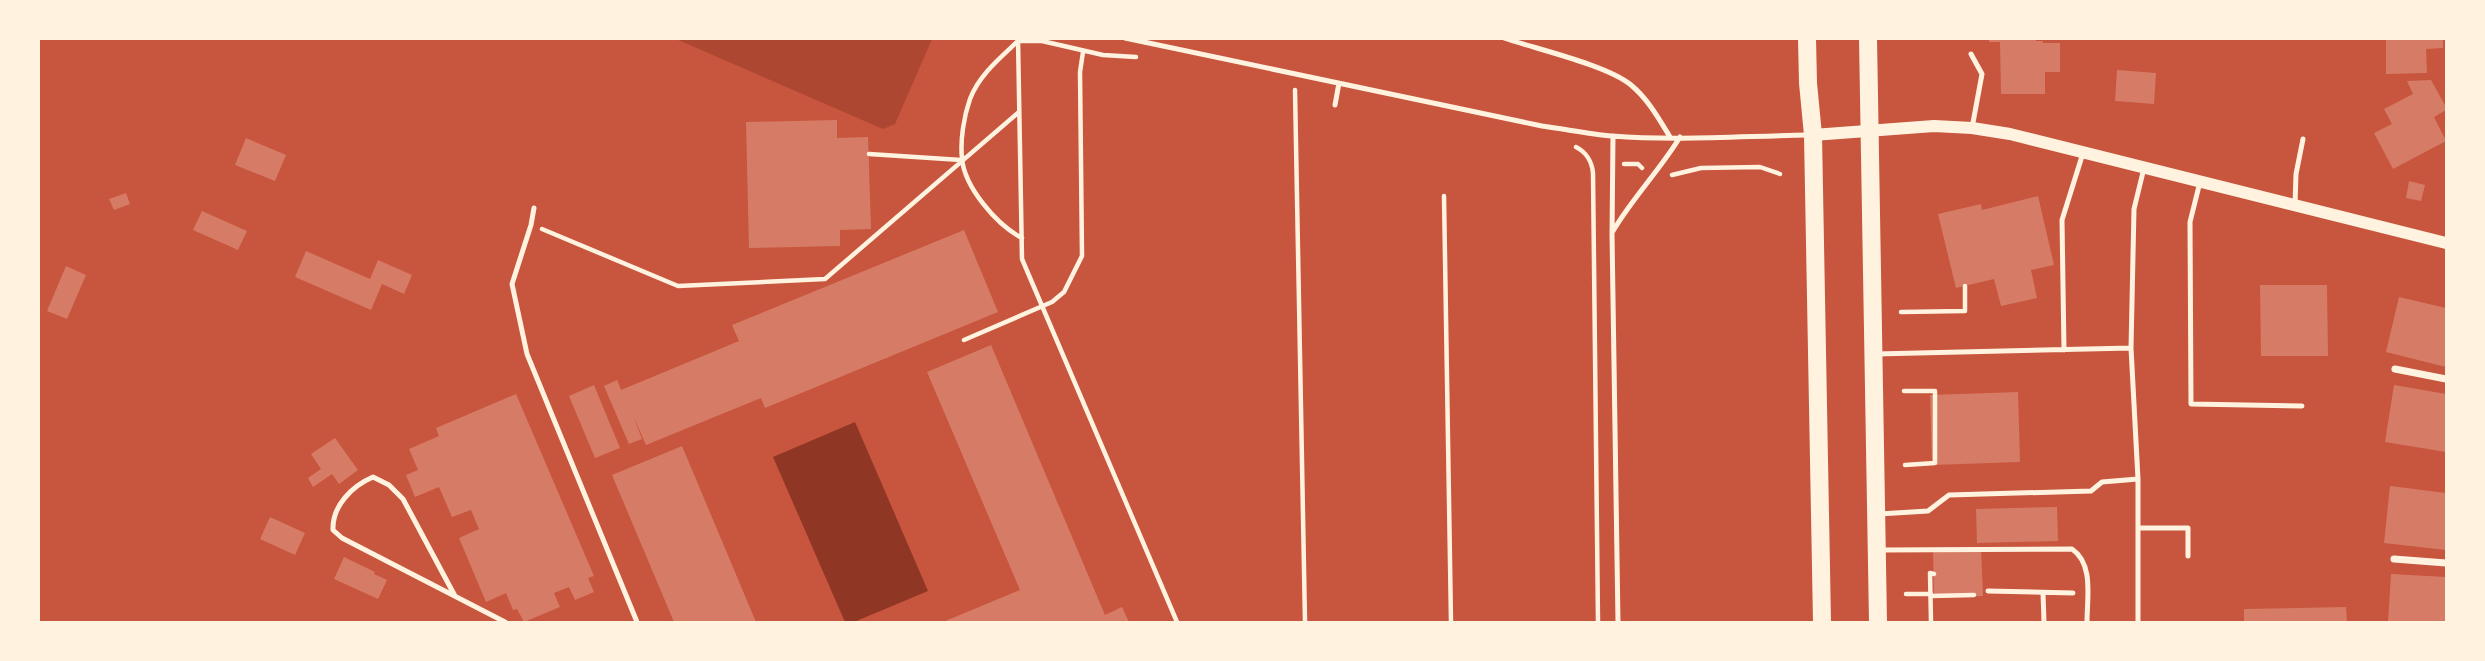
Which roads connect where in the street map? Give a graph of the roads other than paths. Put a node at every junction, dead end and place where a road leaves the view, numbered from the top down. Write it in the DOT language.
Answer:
graph roads {
  1 [pos="1125,38"];
  2 [pos="1504,38"];
  3 [pos="1807,38"];
  4 [pos="1868,38"];
  5 [pos="1971,54"];
  6 [pos="1339,83"];
  7 [pos="1336,102"];
  8 [pos="1972,128"];
  9 [pos="1870,130"];
  10 [pos="1813,135"];
  11 [pos="1613,136"];
  12 [pos="1670,137"];
  13 [pos="1680,137"];
  14 [pos="2303,139"];
  15 [pos="2082,153"];
  16 [pos="2144,168"];
  17 [pos="2200,182"];
  18 [pos="2295,204"];
  19 [pos="534,208"];
  20 [pos="1612,234"];
  21 [pos="2446,243"];
  22 [pos="2131,348"];
  23 [pos="2064,350"];
  24 [pos="1873,354"];
  25 [pos="2395,369"];
  26 [pos="2446,379"];
  27 [pos="2302,407"];
  28 [pos="2138,480"];
  29 [pos="1876,514"];
  30 [pos="2139,528"];
  31 [pos="1876,550"];
  32 [pos="2188,556"];
  33 [pos="2394,559"];
  34 [pos="2446,563"];
  35 [pos="1988,591"];
  36 [pos="2043,593"];
  37 [pos="2073,593"];
  38 [pos="455,596"];
  39 [pos="505,622"];
  40 [pos="638,622"];
  41 [pos="1618,622"];
  42 [pos="1822,622"];
  43 [pos="1878,622"];
  44 [pos="2044,622"];
  45 [pos="2087,622"];
  46 [pos="2138,622"];
  1 -- 6 [label="lane"];
  2 -- 12 [label="lane"];
  3 -- 10 [label="main road"];
  4 -- 9 [label="main road"];
  5 -- 8 [label="lane"];
  6 -- 7 [label="lane"];
  6 -- 11 [label="lane"];
  8 -- 9 [label="street"];
  8 -- 15 [label="street"];
  9 -- 10 [label="street"];
  9 -- 24 [label="main road"];
  10 -- 13 [label="lane"];
  10 -- 42 [label="main road"];
  11 -- 12 [label="lane"];
  11 -- 20 [label="lane"];
  12 -- 13 [label="lane"];
  13 -- 20 [label="lane"];
  14 -- 18 [label="lane"];
  15 -- 16 [label="street"];
  15 -- 23 [label="lane"];
  16 -- 17 [label="street"];
  16 -- 22 [label="lane"];
  17 -- 18 [label="street"];
  17 -- 27 [label="lane"];
  18 -- 21 [label="street"];
  19 -- 40 [label="lane"];
  20 -- 41 [label="lane"];
  22 -- 23 [label="lane"];
  22 -- 28 [label="lane"];
  23 -- 24 [label="lane"];
  24 -- 29 [label="main road"];
  25 -- 26 [label="street"];
  28 -- 29 [label="lane"];
  28 -- 30 [label="lane"];
  29 -- 31 [label="main road"];
  30 -- 32 [label="lane"];
  30 -- 46 [label="lane"];
  31 -- 43 [label="main road"];
  31 -- 45 [label="lane"];
  33 -- 34 [label="street"];
  35 -- 36 [label="lane"];
  36 -- 37 [label="lane"];
  36 -- 44 [label="lane"];
  38 -- 38 [label="lane"];
  38 -- 39 [label="lane"];
}
